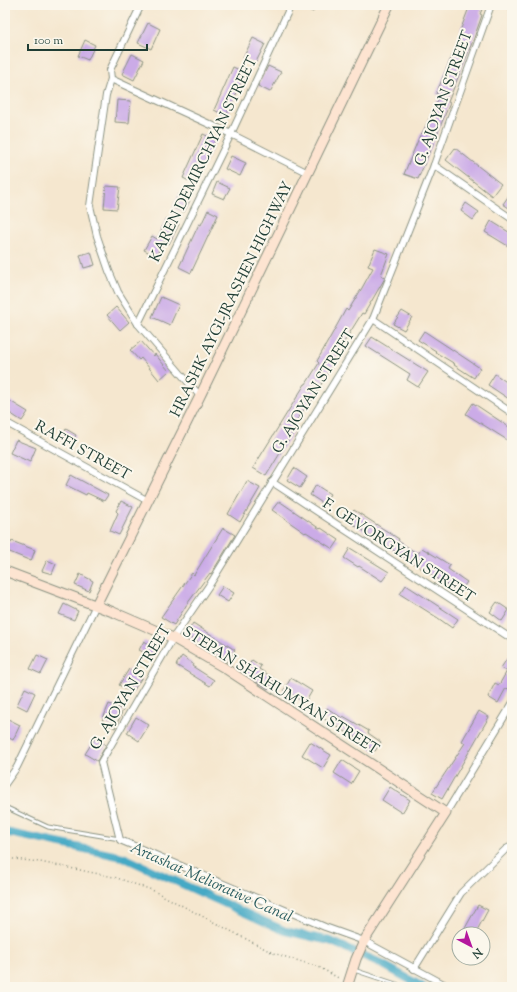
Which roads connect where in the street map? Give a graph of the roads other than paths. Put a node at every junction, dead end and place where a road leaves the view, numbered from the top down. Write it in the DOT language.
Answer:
graph roads {
  1 [pos="141,5"];
  2 [pos="290,5"];
  3 [pos="389,5"];
  4 [pos="491,5"];
  5 [pos="509,5"];
  6 [pos="512,7"];
  7 [pos="110,79"];
  8 [pos="231,134"];
  9 [pos="434,165"];
  10 [pos="308,173"];
  11 [pos="512,219"];
  12 [pos="373,319"];
  13 [pos="138,324"];
  14 [pos="200,396"];
  15 [pos="512,413"];
  16 [pos="5,422"];
  17 [pos="272,482"];
  18 [pos="148,501"];
  19 [pos="5,571"];
  20 [pos="96,605"];
  21 [pos="174,638"];
  22 [pos="512,639"];
  23 [pos="512,704"];
  24 [pos="5,784"];
  25 [pos="5,807"];
  26 [pos="446,813"];
  27 [pos="120,840"];
  28 [pos="512,846"];
  29 [pos="363,943"];
  30 [pos="414,969"];
  31 [pos="352,970"];
  32 [pos="347,985"];
  33 [pos="402,987"];
  34 [pos="449,987"];
  1 -- 7 [label="street"];
  2 -- 8 [label="street, KAREN DEMIRCHYAN STREET"];
  3 -- 10 [label="main road, HRASHK AYGI-JRASHEN HIGHWAY"];
  4 -- 9 [label="street, G. AJOYAN STREET"];
  5 -- 6 [label="street"];
  7 -- 8 [label="street"];
  7 -- 13 [label="street"];
  8 -- 10 [label="street"];
  8 -- 13 [label="street, KAREN DEMIRCHYAN STREET"];
  9 -- 11 [label="street"];
  9 -- 12 [label="street, G. AJOYAN STREET"];
  10 -- 14 [label="main road, HRASHK AYGI-JRASHEN HIGHWAY"];
  12 -- 15 [label="street"];
  12 -- 17 [label="street, G. AJOYAN STREET"];
  13 -- 14 [label="street"];
  14 -- 18 [label="main road, HRASHK AYGI-JRASHEN HIGHWAY"];
  16 -- 18 [label="street, RAFFI STREET"];
  17 -- 21 [label="street, G. AJOYAN STREET"];
  17 -- 22 [label="street, F. GEVORGYAN STREET"];
  18 -- 20 [label="main road, HRASHK AYGI-JRASHEN HIGHWAY"];
  19 -- 20 [label="main road, STEPAN SHAHUMYAN STREET"];
  20 -- 21 [label="main road, STEPAN SHAHUMYAN STREET"];
  20 -- 24 [label="street"];
  21 -- 26 [label="main road, STEPAN SHAHUMYAN STREET"];
  21 -- 27 [label="street, G. AJOYAN STREET"];
  23 -- 26 [label="street"];
  25 -- 27 [label="lane"];
  26 -- 29 [label="main road"];
  27 -- 29 [label="street"];
  28 -- 30 [label="street"];
  29 -- 30 [label="street"];
  29 -- 31 [label="main road"];
  30 -- 34 [label="street"];
  31 -- 32 [label="main road"];
  31 -- 33 [label="lane"];
}
